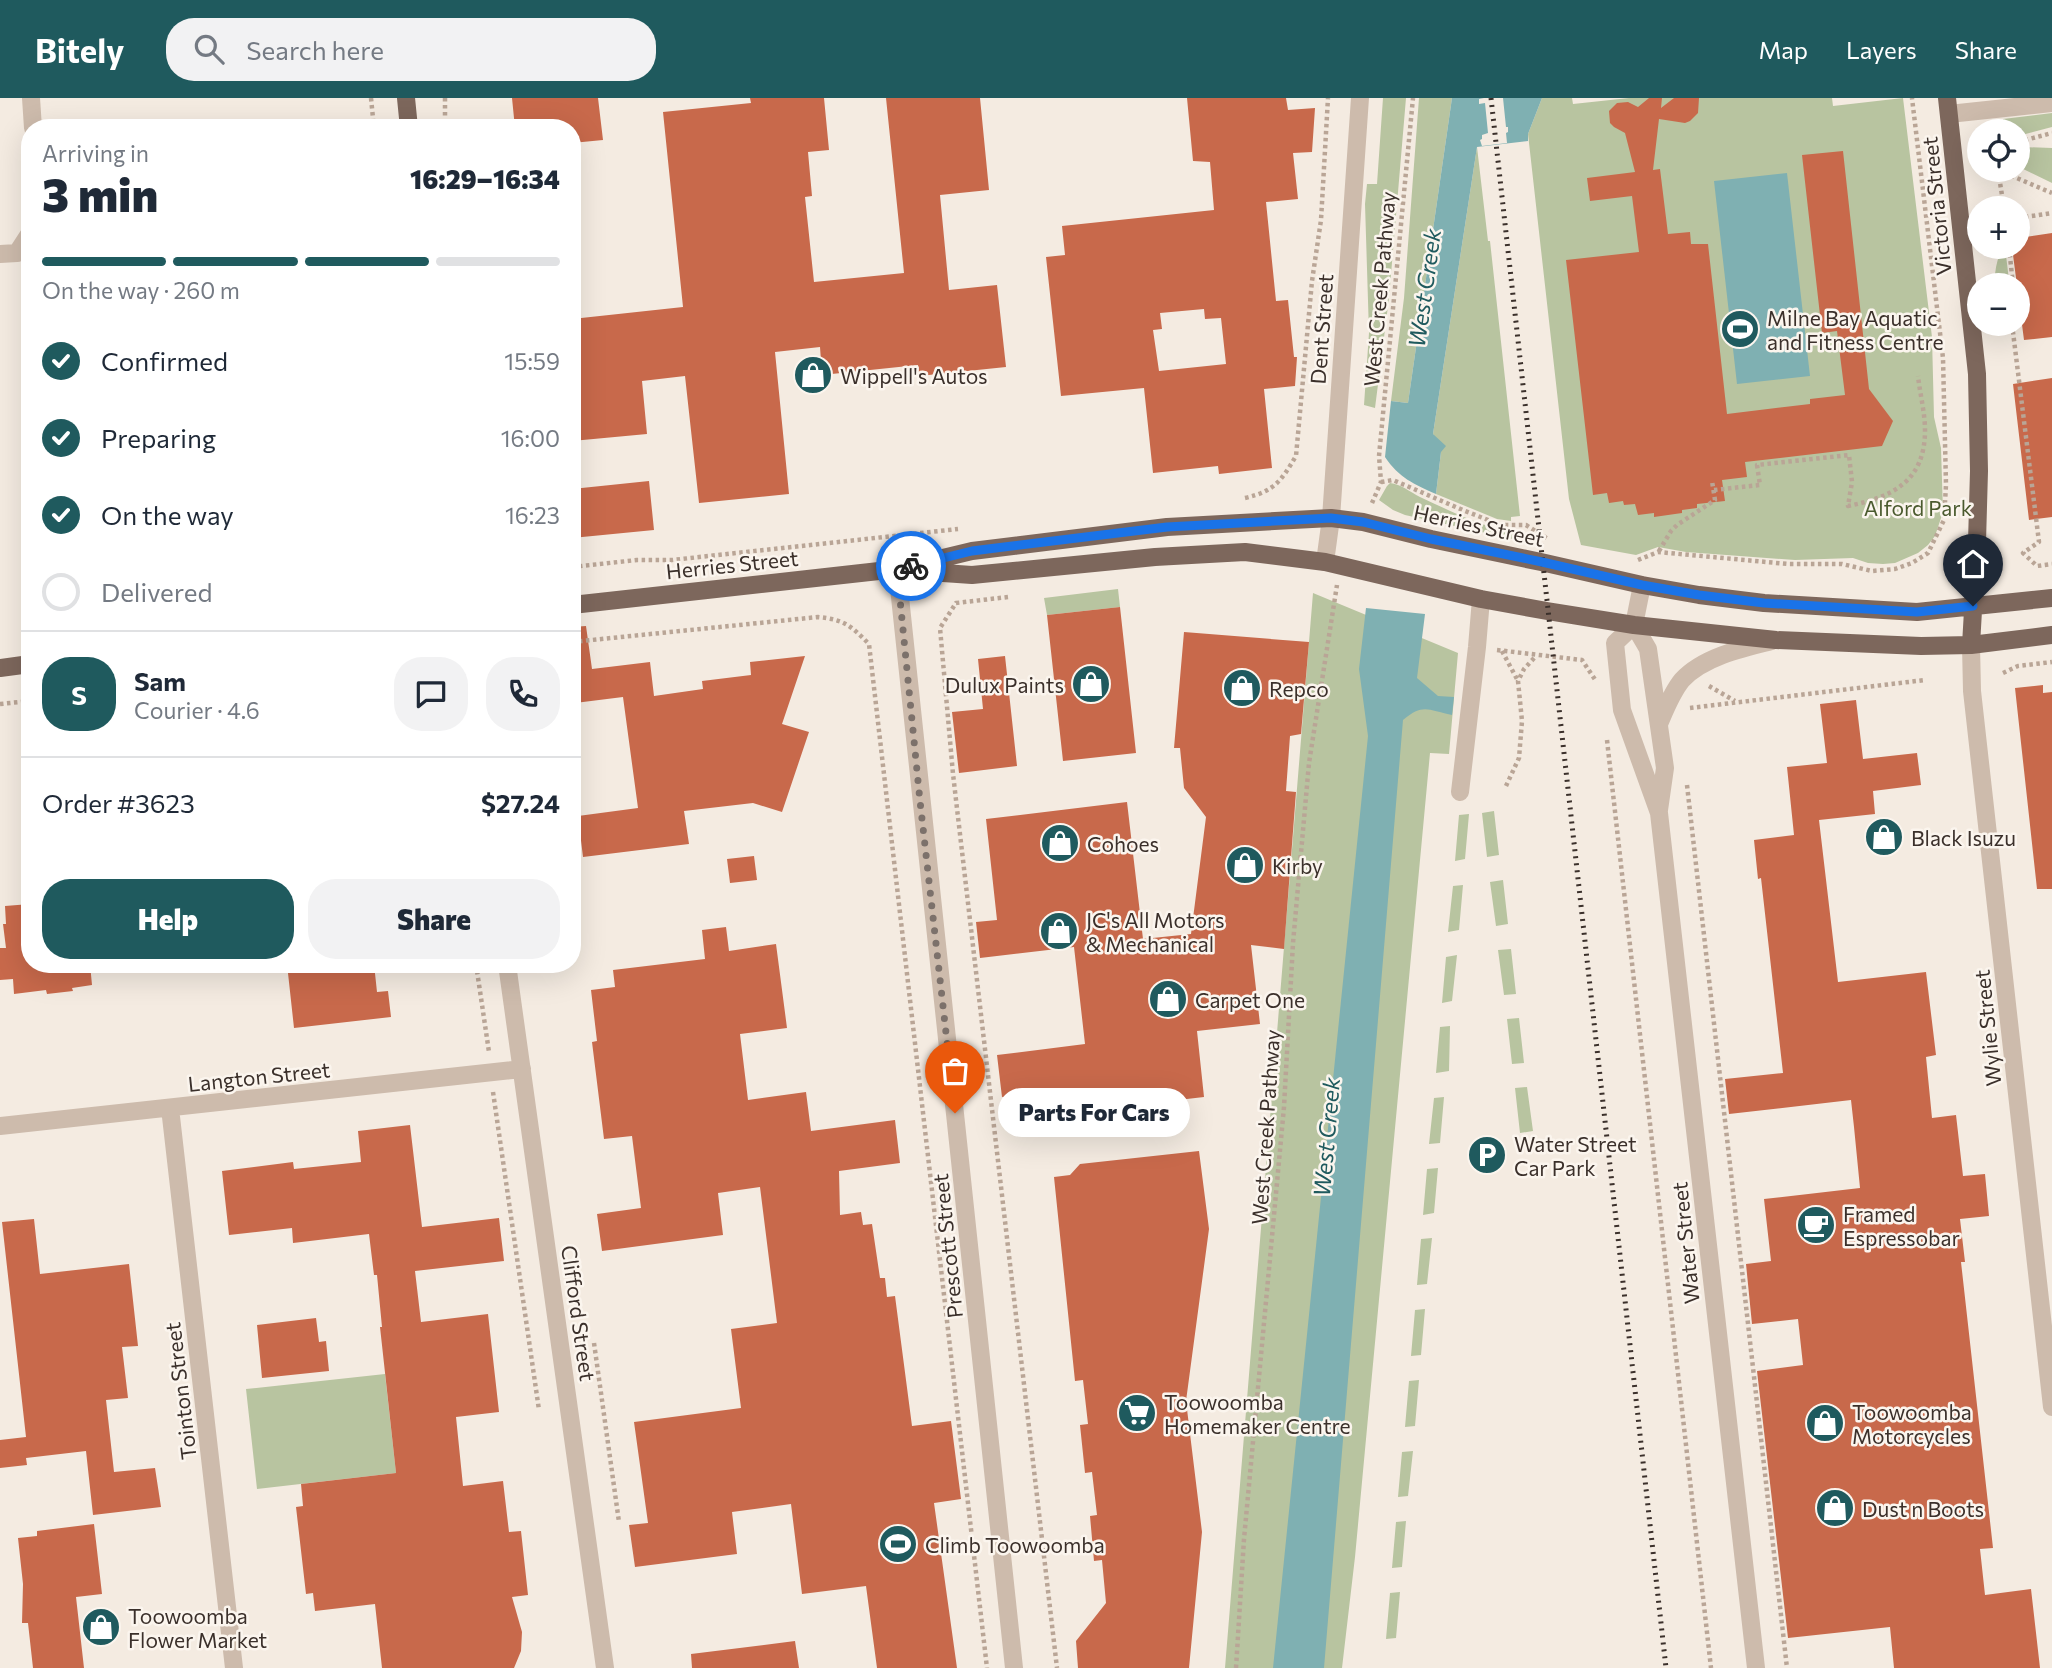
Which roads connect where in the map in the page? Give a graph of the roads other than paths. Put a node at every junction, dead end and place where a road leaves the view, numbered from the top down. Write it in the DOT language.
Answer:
graph roads {
  1 [pos="31,98"];
  2 [pos="406,98"];
  3 [pos="1360,98"];
  4 [pos="2052,103"];
  5 [pos="1948,106"];
  6 [pos="32,119"];
  7 [pos="408,119"];
  8 [pos="21,247"];
  9 [pos="0,254"];
  10 [pos="1331,518"];
  11 [pos="1325,562"];
  12 [pos="897,569"];
  13 [pos="1642,585"];
  14 [pos="2052,598"];
  15 [pos="1481,599"];
  16 [pos="581,604"];
  17 [pos="1973,606"];
  18 [pos="1634,625"];
  19 [pos="2052,635"];
  20 [pos="1776,640"];
  21 [pos="1970,645"];
  22 [pos="21,665"];
  23 [pos="0,668"];
  24 [pos="1659,724"];
  25 [pos="1460,792"];
  26 [pos="1659,813"];
  27 [pos="508,973"];
  28 [pos="522,1069"];
  29 [pos="170,1108"];
  30 [pos="0,1126"];
  31 [pos="2049,1355"];
  32 [pos="2052,1407"];
  33 [pos="234,1668"];
  34 [pos="605,1668"];
  35 [pos="1014,1668"];
  36 [pos="1756,1668"];
  1 -- 6 [label="street"];
  2 -- 7 [label="main road"];
  3 -- 10 [label="street, Dent Street"];
  4 -- 5 [label="street"];
  5 -- 17 [label="main road, Victoria Street"];
  8 -- 9 [label="street"];
  10 -- 11 [label="street, Dent Street"];
  10 -- 12 [label="main road, Herries Street"];
  10 -- 13 [label="main road, Herries Street"];
  11 -- 12 [label="main road, Herries Street"];
  11 -- 15 [label="main road, Herries Street"];
  12 -- 16 [label="main road, Herries Street"];
  12 -- 35 [label="street, Prescott Street"];
  13 -- 17 [label="main road, Herries Street"];
  13 -- 18 [label="street, Water Street"];
  14 -- 17 [label="main road, Herries Street"];
  15 -- 18 [label="main road, Herries Street"];
  15 -- 25 [label="street"];
  17 -- 21 [label="main road, Victoria Street"];
  18 -- 20 [label="main road, Herries Street"];
  18 -- 24 [label="street, Water Street"];
  18 -- 26 [label="street, Water Street"];
  19 -- 21 [label="main road, Herries Street"];
  20 -- 21 [label="main road, Herries Street"];
  20 -- 24 [label="street"];
  21 -- 31 [label="street, Wylie Street"];
  22 -- 23 [label="main road"];
  24 -- 26 [label="street, Water Street"];
  26 -- 36 [label="street, Water Street"];
  27 -- 28 [label="street, Clifford Street"];
  28 -- 29 [label="street, Langton Street"];
  28 -- 34 [label="street, Clifford Street"];
  29 -- 30 [label="street, Langton Street"];
  29 -- 33 [label="street, Tointon Street"];
  31 -- 32 [label="street, Wylie Street"];
}
